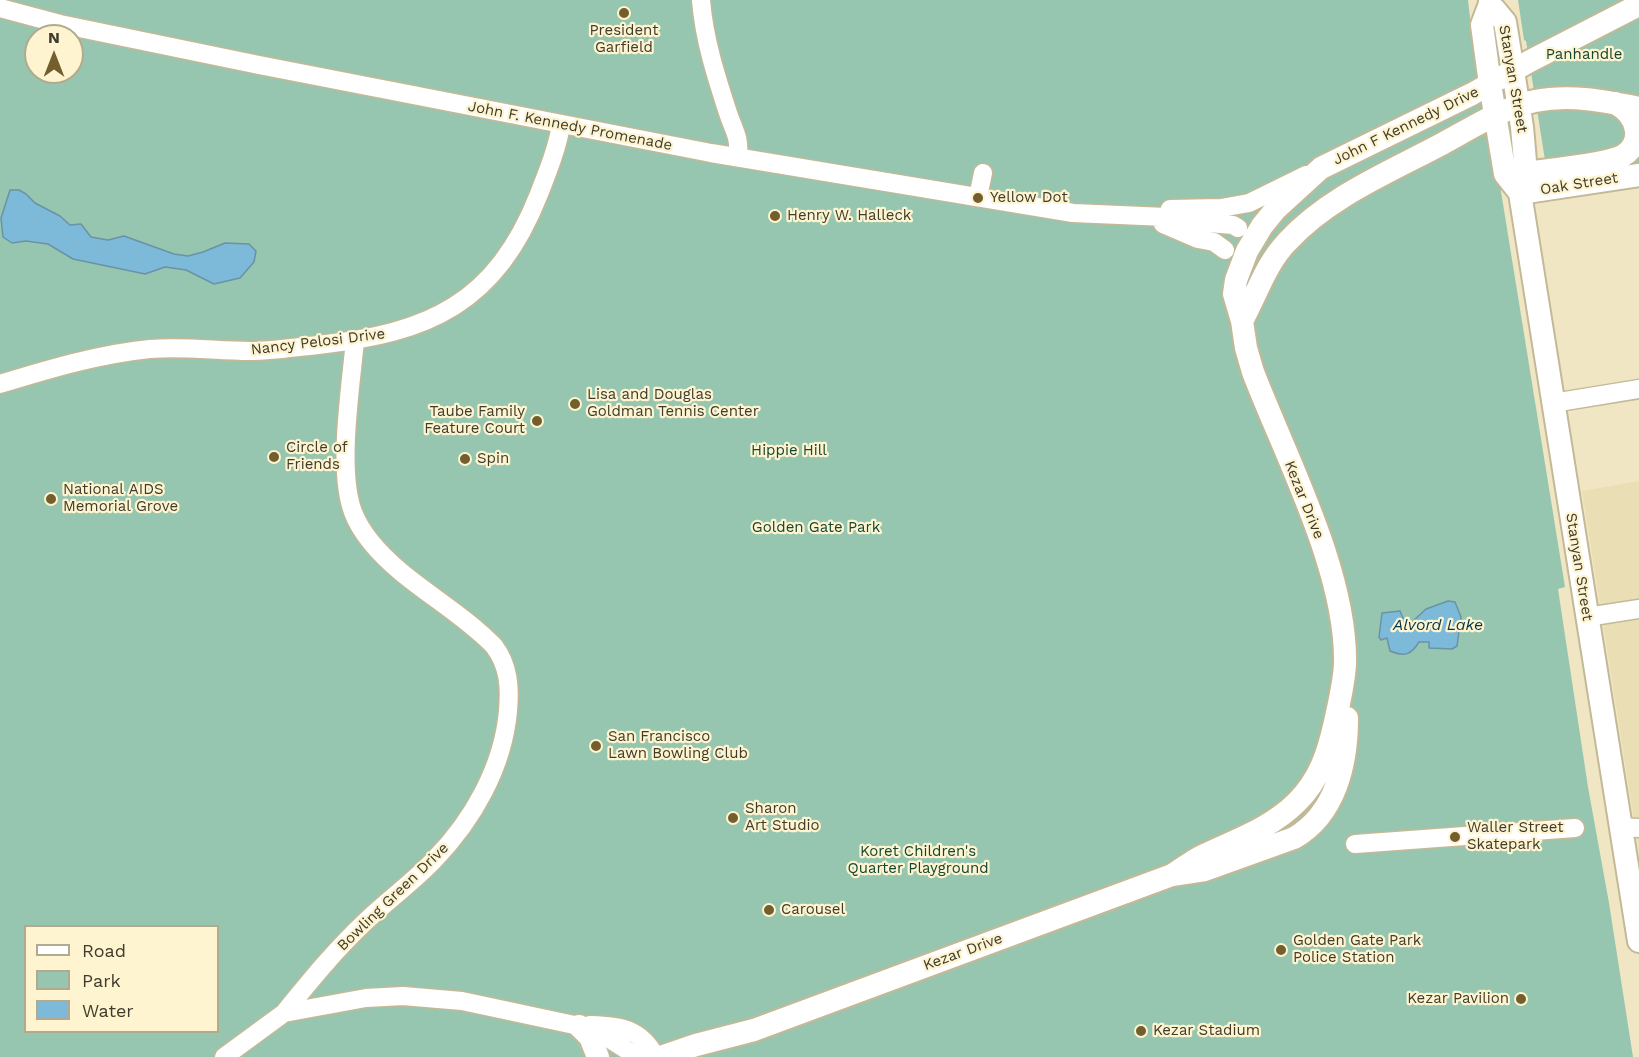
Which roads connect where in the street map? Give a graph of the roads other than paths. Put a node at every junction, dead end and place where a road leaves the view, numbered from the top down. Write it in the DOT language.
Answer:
graph roads {
  1 [pos="701,0"];
  2 [pos="1608,0"];
  3 [pos="1490,2"];
  4 [pos="1639,5"];
  5 [pos="0,8"];
  6 [pos="1594,29"];
  7 [pos="1513,70"];
  8 [pos="1491,84"];
  9 [pos="1615,103"];
  10 [pos="1518,106"];
  11 [pos="1639,108"];
  12 [pos="1496,116"];
  13 [pos="561,125"];
  14 [pos="738,157"];
  15 [pos="1321,168"];
  16 [pos="984,173"];
  17 [pos="1639,174"];
  18 [pos="1523,183"];
  19 [pos="978,197"];
  20 [pos="1182,202"];
  21 [pos="1145,216"];
  22 [pos="1238,228"];
  23 [pos="1225,250"];
  24 [pos="1242,321"];
  25 [pos="355,340"];
  26 [pos="0,384"];
  27 [pos="1639,389"];
  28 [pos="1552,403"];
  29 [pos="1639,609"];
  30 [pos="1587,617"];
  31 [pos="1344,664"];
  32 [pos="1324,765"];
  33 [pos="1575,828"];
  34 [pos="1630,828"];
  35 [pos="1303,833"];
  36 [pos="1355,844"];
  37 [pos="1227,846"];
  38 [pos="1172,875"];
  39 [pos="1639,941"];
  40 [pos="284,1013"];
  41 [pos="579,1026"];
  42 [pos="754,1030"];
  43 [pos="224,1057"];
  44 [pos="598,1057"];
  45 [pos="638,1057"];
  46 [pos="656,1057"];
  47 [pos="661,1057"];
  48 [pos="705,1057"];
  1 -- 14 [label="street"];
  2 -- 6 [label="main road"];
  3 -- 7 [label="main road, Stanyan Street"];
  3 -- 8 [label="main road, Stanyan Street"];
  4 -- 6 [label="main road, John F Kennedy Drive"];
  5 -- 13 [label="street, John F. Kennedy Promenade"];
  6 -- 7 [label="main road, John F Kennedy Drive"];
  7 -- 8 [label="main road, John F Kennedy Drive"];
  7 -- 10 [label="main road, Stanyan Street"];
  8 -- 12 [label="main road, Stanyan Street"];
  8 -- 15 [label="main road, John F Kennedy Drive"];
  9 -- 10 [label="main road, John F Kennedy Drive"];
  9 -- 11 [label="main road, John F Kennedy Drive"];
  9 -- 18 [label="main road"];
  10 -- 12 [label="main road, John F Kennedy Drive"];
  10 -- 18 [label="main road, Stanyan Street"];
  12 -- 18 [label="main road, Stanyan Street"];
  12 -- 24 [label="main road, John F Kennedy Drive"];
  13 -- 14 [label="street, John F. Kennedy Promenade"];
  13 -- 25 [label="street, Nancy Pelosi Drive"];
  14 -- 19 [label="street, John F. Kennedy Promenade"];
  15 -- 21 [label="street, John F. Kennedy Promenade"];
  15 -- 24 [label="main road, Kezar Drive"];
  16 -- 19 [label="street"];
  17 -- 18 [label="main road, Oak Street"];
  18 -- 28 [label="main road, Stanyan Street"];
  19 -- 21 [label="street, John F. Kennedy Promenade"];
  20 -- 21 [label="street, John F. Kennedy Promenade"];
  21 -- 22 [label="street, John F. Kennedy Promenade"];
  21 -- 23 [label="street, John F. Kennedy Promenade"];
  24 -- 31 [label="main road, Kezar Drive"];
  25 -- 26 [label="street, Nancy Pelosi Drive"];
  25 -- 40 [label="street, Bowling Green Drive"];
  27 -- 28 [label="street"];
  28 -- 30 [label="main road, Stanyan Street"];
  29 -- 30 [label="street"];
  30 -- 34 [label="main road, Stanyan Street"];
  31 -- 32 [label="main road, Kezar Drive"];
  31 -- 35 [label="main road, Kezar Drive"];
  32 -- 35 [label="main road"];
  32 -- 37 [label="main road, Kezar Drive"];
  33 -- 36 [label="street"];
  34 -- 39 [label="main road, Stanyan Street"];
  35 -- 37 [label="main road"];
  35 -- 38 [label="main road, Kezar Drive"];
  37 -- 38 [label="main road, Kezar Drive"];
  38 -- 42 [label="main road, Kezar Drive"];
  40 -- 41 [label="street"];
  40 -- 43 [label="street"];
  41 -- 44 [label="main road"];
  41 -- 45 [label="street"];
  41 -- 46 [label="street"];
  42 -- 47 [label="main road, Kezar Drive"];
  42 -- 48 [label="main road, Kezar Drive"];
}
